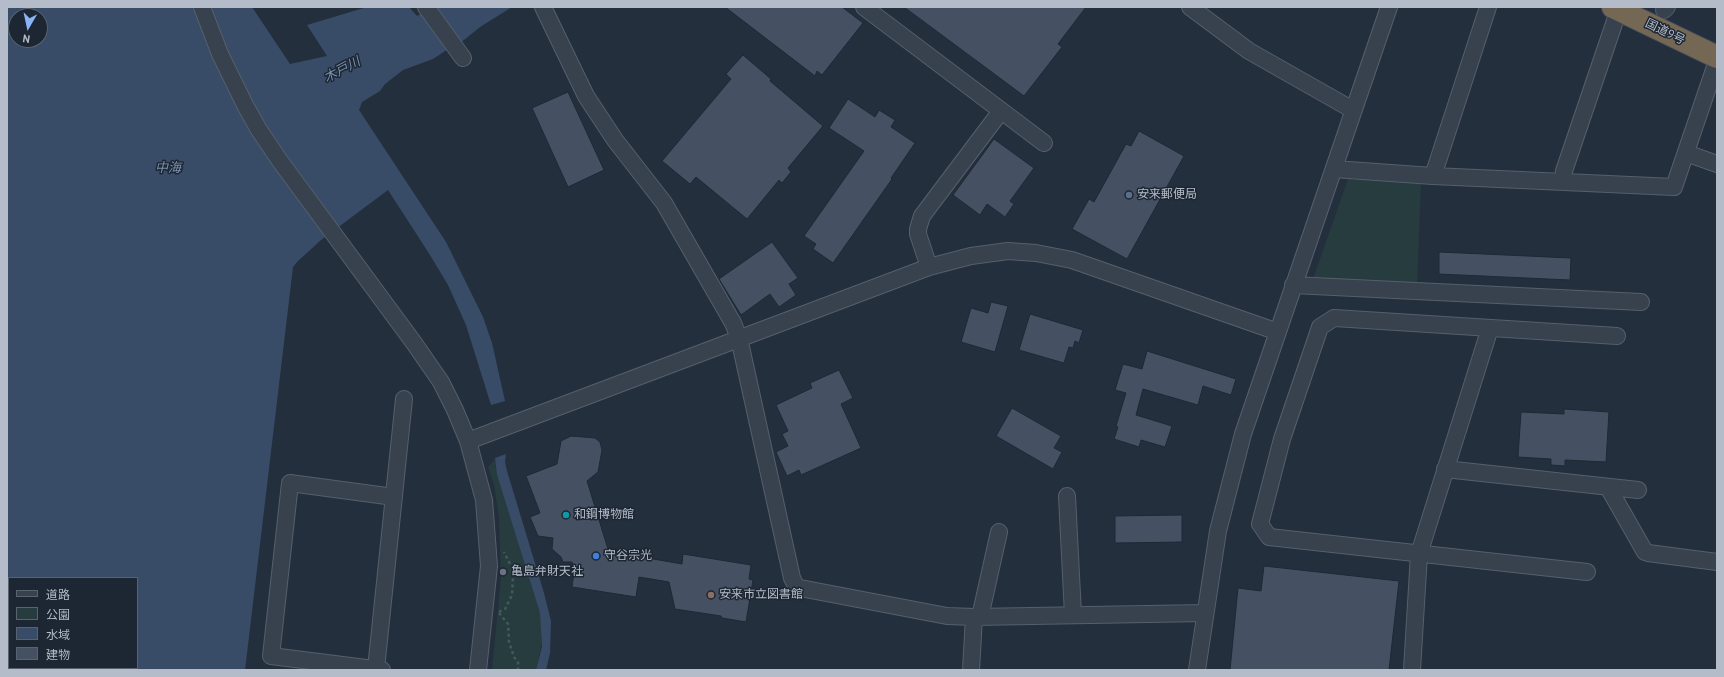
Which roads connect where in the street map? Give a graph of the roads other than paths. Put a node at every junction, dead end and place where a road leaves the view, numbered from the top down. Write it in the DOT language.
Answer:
graph roads {
  1 [pos="202,7"];
  2 [pos="543,7"];
  3 [pos="864,7"];
  4 [pos="1190,7"];
  5 [pos="1389,7"];
  6 [pos="1488,7"];
  7 [pos="1616,8"];
  8 [pos="429,11"];
  9 [pos="461,54"];
  10 [pos="1716,65"];
  11 [pos="1354,110"];
  12 [pos="1001,111"];
  13 [pos="1044,143"];
  14 [pos="1686,153"];
  15 [pos="1717,164"];
  16 [pos="1334,168"];
  17 [pos="1433,176"];
  18 [pos="1563,181"];
  19 [pos="929,267"];
  20 [pos="1293,285"];
  21 [pos="1641,302"];
  22 [pos="1490,328"];
  23 [pos="1278,332"];
  24 [pos="1617,336"];
  25 [pos="739,338"];
  26 [pos="404,399"];
  27 [pos="468,441"];
  28 [pos="1445,469"];
  29 [pos="1608,487"];
  30 [pos="1638,490"];
  31 [pos="1067,496"];
  32 [pos="394,497"];
  33 [pos="999,532"];
  34 [pos="1419,554"];
  35 [pos="1717,562"];
  36 [pos="1587,572"];
  37 [pos="1205,613"];
  38 [pos="1073,615"];
  39 [pos="977,617"];
  40 [pos="379,670"];
  41 [pos="478,670"];
  42 [pos="971,670"];
  43 [pos="1197,670"];
  44 [pos="1412,670"];
  1 -- 27 [label="street"];
  2 -- 25 [label="street"];
  3 -- 12 [label="street"];
  4 -- 11 [label="street"];
  5 -- 11 [label="street"];
  6 -- 17 [label="street"];
  7 -- 10 [label="highway, 国道9号"];
  7 -- 18 [label="street"];
  8 -- 9 [label="street"];
  10 -- 14 [label="street"];
  11 -- 16 [label="street"];
  12 -- 13 [label="street"];
  12 -- 19 [label="street"];
  14 -- 15 [label="street"];
  14 -- 18 [label="street"];
  16 -- 17 [label="street"];
  16 -- 20 [label="street"];
  17 -- 18 [label="street"];
  19 -- 23 [label="street"];
  19 -- 25 [label="street"];
  20 -- 21 [label="street"];
  20 -- 23 [label="street"];
  22 -- 24 [label="street"];
  22 -- 28 [label="street"];
  22 -- 34 [label="street"];
  23 -- 37 [label="street"];
  25 -- 27 [label="street"];
  25 -- 39 [label="street"];
  26 -- 32 [label="street"];
  27 -- 41 [label="street"];
  28 -- 29 [label="street"];
  28 -- 34 [label="street"];
  29 -- 30 [label="street"];
  29 -- 35 [label="street"];
  31 -- 38 [label="street"];
  32 -- 40 [label="street"];
  32 -- 40 [label="street"];
  33 -- 39 [label="street"];
  34 -- 36 [label="street"];
  34 -- 44 [label="street"];
  37 -- 38 [label="street"];
  37 -- 43 [label="street"];
  38 -- 39 [label="street"];
  39 -- 42 [label="street"];
}
